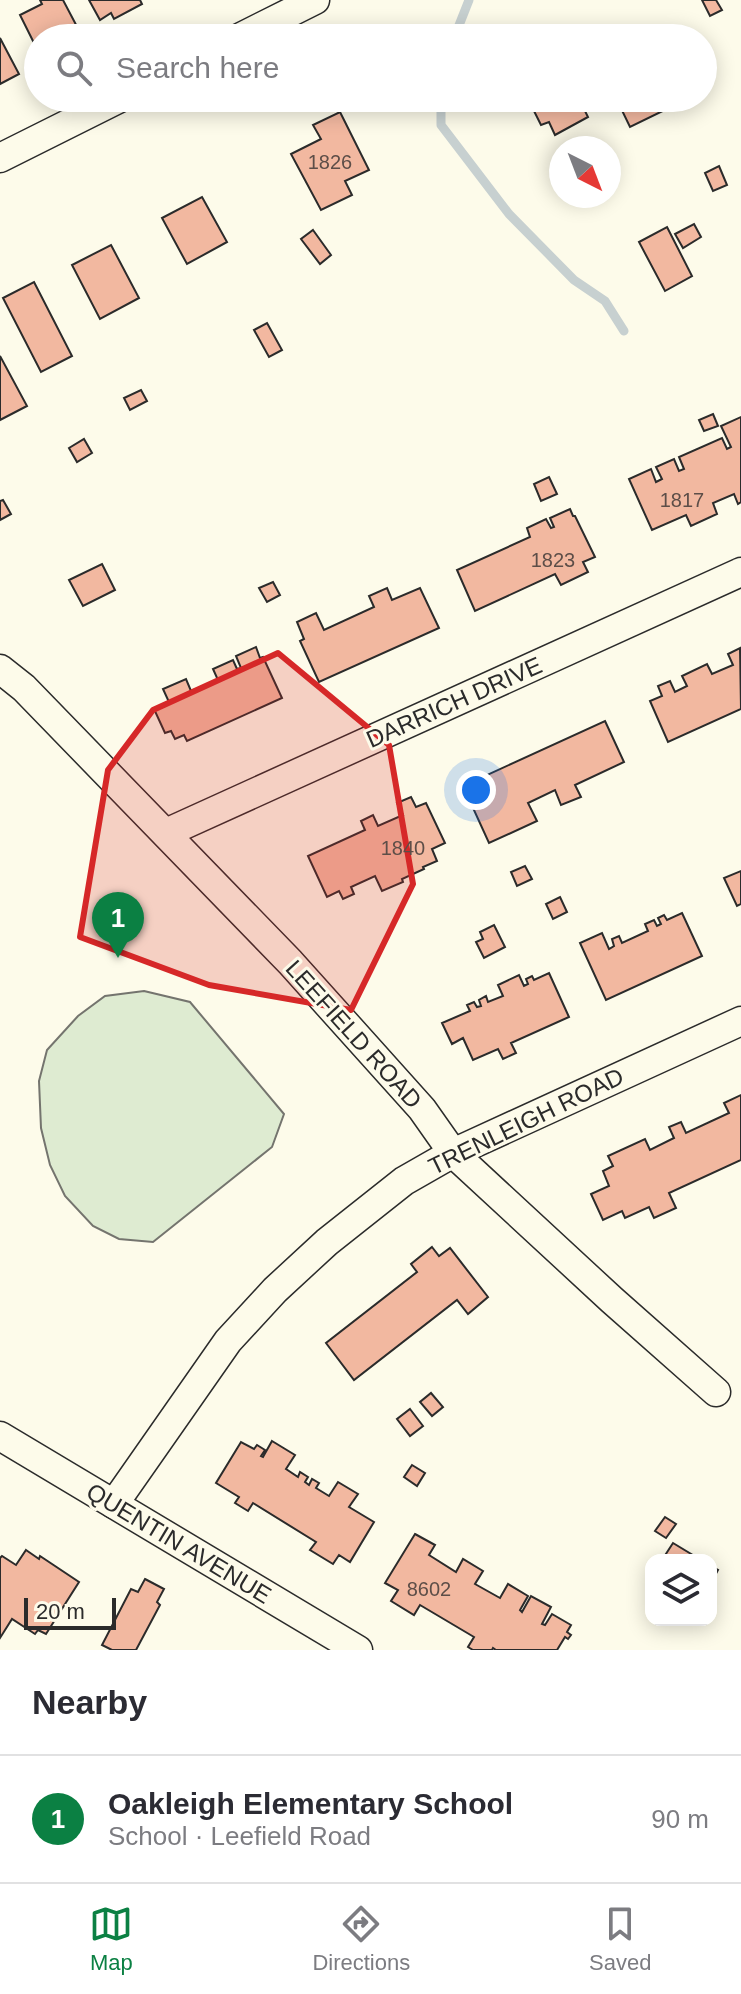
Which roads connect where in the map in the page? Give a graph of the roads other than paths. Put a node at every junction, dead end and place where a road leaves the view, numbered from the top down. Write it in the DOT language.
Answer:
graph roads {
  1 [pos="315,0"];
  2 [pos="267,24"];
  3 [pos="92,112"];
  4 [pos="0,158"];
  5 [pos="741,572"];
  6 [pos="0,669"];
  7 [pos="166,833"];
  8 [pos="741,1021"];
  9 [pos="453,1153"];
  10 [pos="716,1392"];
  11 [pos="0,1436"];
  12 [pos="114,1504"];
  13 [pos="358,1650"];
  1 -- 2 [label="street"];
  3 -- 4 [label="street"];
  5 -- 7 [label="street, DARRICH DRIVE"];
  6 -- 7 [label="street, LEEFIELD ROAD"];
  7 -- 9 [label="street, LEEFIELD ROAD"];
  8 -- 9 [label="street, TRENLEIGH ROAD"];
  9 -- 10 [label="street, LEEFIELD ROAD"];
  9 -- 12 [label="street, TRENLEIGH ROAD"];
  11 -- 12 [label="street, QUENTIN AVENUE"];
  12 -- 13 [label="street, QUENTIN AVENUE"];
}
